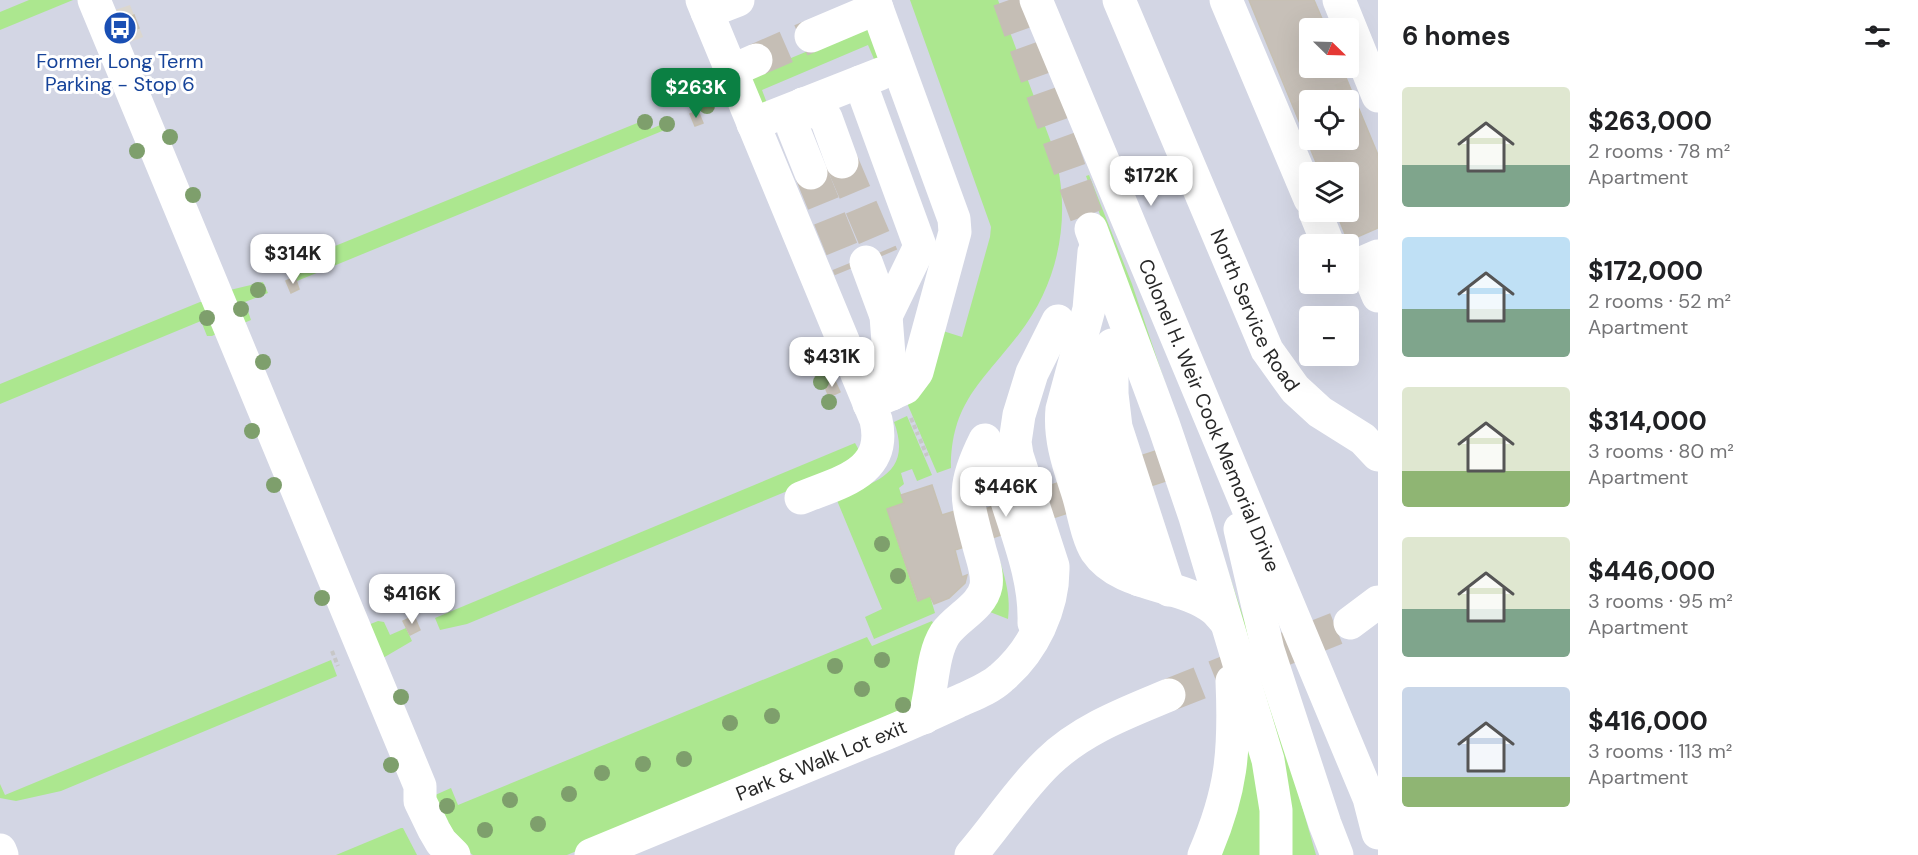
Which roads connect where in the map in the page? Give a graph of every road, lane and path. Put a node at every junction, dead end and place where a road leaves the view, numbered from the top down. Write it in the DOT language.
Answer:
graph roads {
  1 [pos="94,0"];
  2 [pos="738,0"];
  3 [pos="1036,0"];
  4 [pos="1119,0"];
  5 [pos="1226,0"];
  6 [pos="1339,0"];
  7 [pos="876,4"];
  8 [pos="704,6"];
  9 [pos="812,36"];
  10 [pos="899,67"];
  11 [pos="860,82"];
  12 [pos="1371,91"];
  13 [pos="802,104"];
  14 [pos="753,124"];
  15 [pos="1300,162"];
  16 [pos="827,168"];
  17 [pos="1378,236"];
  18 [pos="1359,244"];
  19 [pos="1378,256"];
  20 [pos="866,262"];
  21 [pos="1109,294"];
  22 [pos="1378,296"];
  23 [pos="886,316"];
  24 [pos="1058,321"];
  25 [pos="1009,397"];
  26 [pos="891,405"];
  27 [pos="1218,434"];
  28 [pos="985,440"];
  29 [pos="1378,455"];
  30 [pos="927,456"];
  31 [pos="801,498"];
  32 [pos="1182,599"];
  33 [pos="1378,602"];
  34 [pos="1350,623"];
  35 [pos="1034,640"];
  36 [pos="1169,695"];
  37 [pos="924,718"];
  38 [pos="1374,808"];
  39 [pos="1378,833"];
  40 [pos="1328,839"];
  41 [pos="0,850"];
  42 [pos="2,855"];
  43 [pos="454,855"];
  44 [pos="591,855"];
  45 [pos="971,855"];
  46 [pos="1204,855"];
  47 [pos="1276,855"];
  48 [pos="1337,855"];
  1 -- 43 [label="street"];
  2 -- 8 [label="street"];
  3 -- 27 [label="street, Colonel H. Weir Cook Memorial Drive"];
  4 -- 29 [label="street, North Service Road"];
  5 -- 15 [label="street"];
  6 -- 12 [label="street"];
  7 -- 9 [label="street"];
  7 -- 10 [label="street"];
  8 -- 14 [label="street"];
  10 -- 11 [label="street"];
  10 -- 26 [label="street"];
  11 -- 13 [label="street"];
  11 -- 23 [label="street"];
  13 -- 14 [label="street"];
  13 -- 16 [label="street"];
  14 -- 26 [label="street"];
  17 -- 18 [label="street"];
  19 -- 22 [label="street"];
  20 -- 23 [label="street"];
  21 -- 24 [label="street"];
  21 -- 32 [label="street"];
  21 -- 32 [label="street"];
  21 -- 32 [label="street"];
  21 -- 32 [label="street"];
  23 -- 26 [label="street"];
  24 -- 25 [label="street"];
  24 -- 35 [label="street, Park & Walk Lot exit"];
  25 -- 28 [label="street"];
  25 -- 35 [label="street"];
  26 -- 30 [label="path"];
  26 -- 31 [label="street"];
  27 -- 38 [label="street, Colonel H. Weir Cook Memorial Drive"];
  27 -- 40 [label="street"];
  28 -- 35 [label="street"];
  28 -- 37 [label="street"];
  32 -- 46 [label="street"];
  32 -- 47 [label="street"];
  33 -- 34 [label="street"];
  35 -- 37 [label="street, Park & Walk Lot exit"];
  36 -- 45 [label="street"];
  37 -- 44 [label="street, Park & Walk Lot exit"];
  38 -- 39 [label="street, Colonel H. Weir Cook Memorial Drive"];
  40 -- 48 [label="street"];
  41 -- 42 [label="street"];
}
